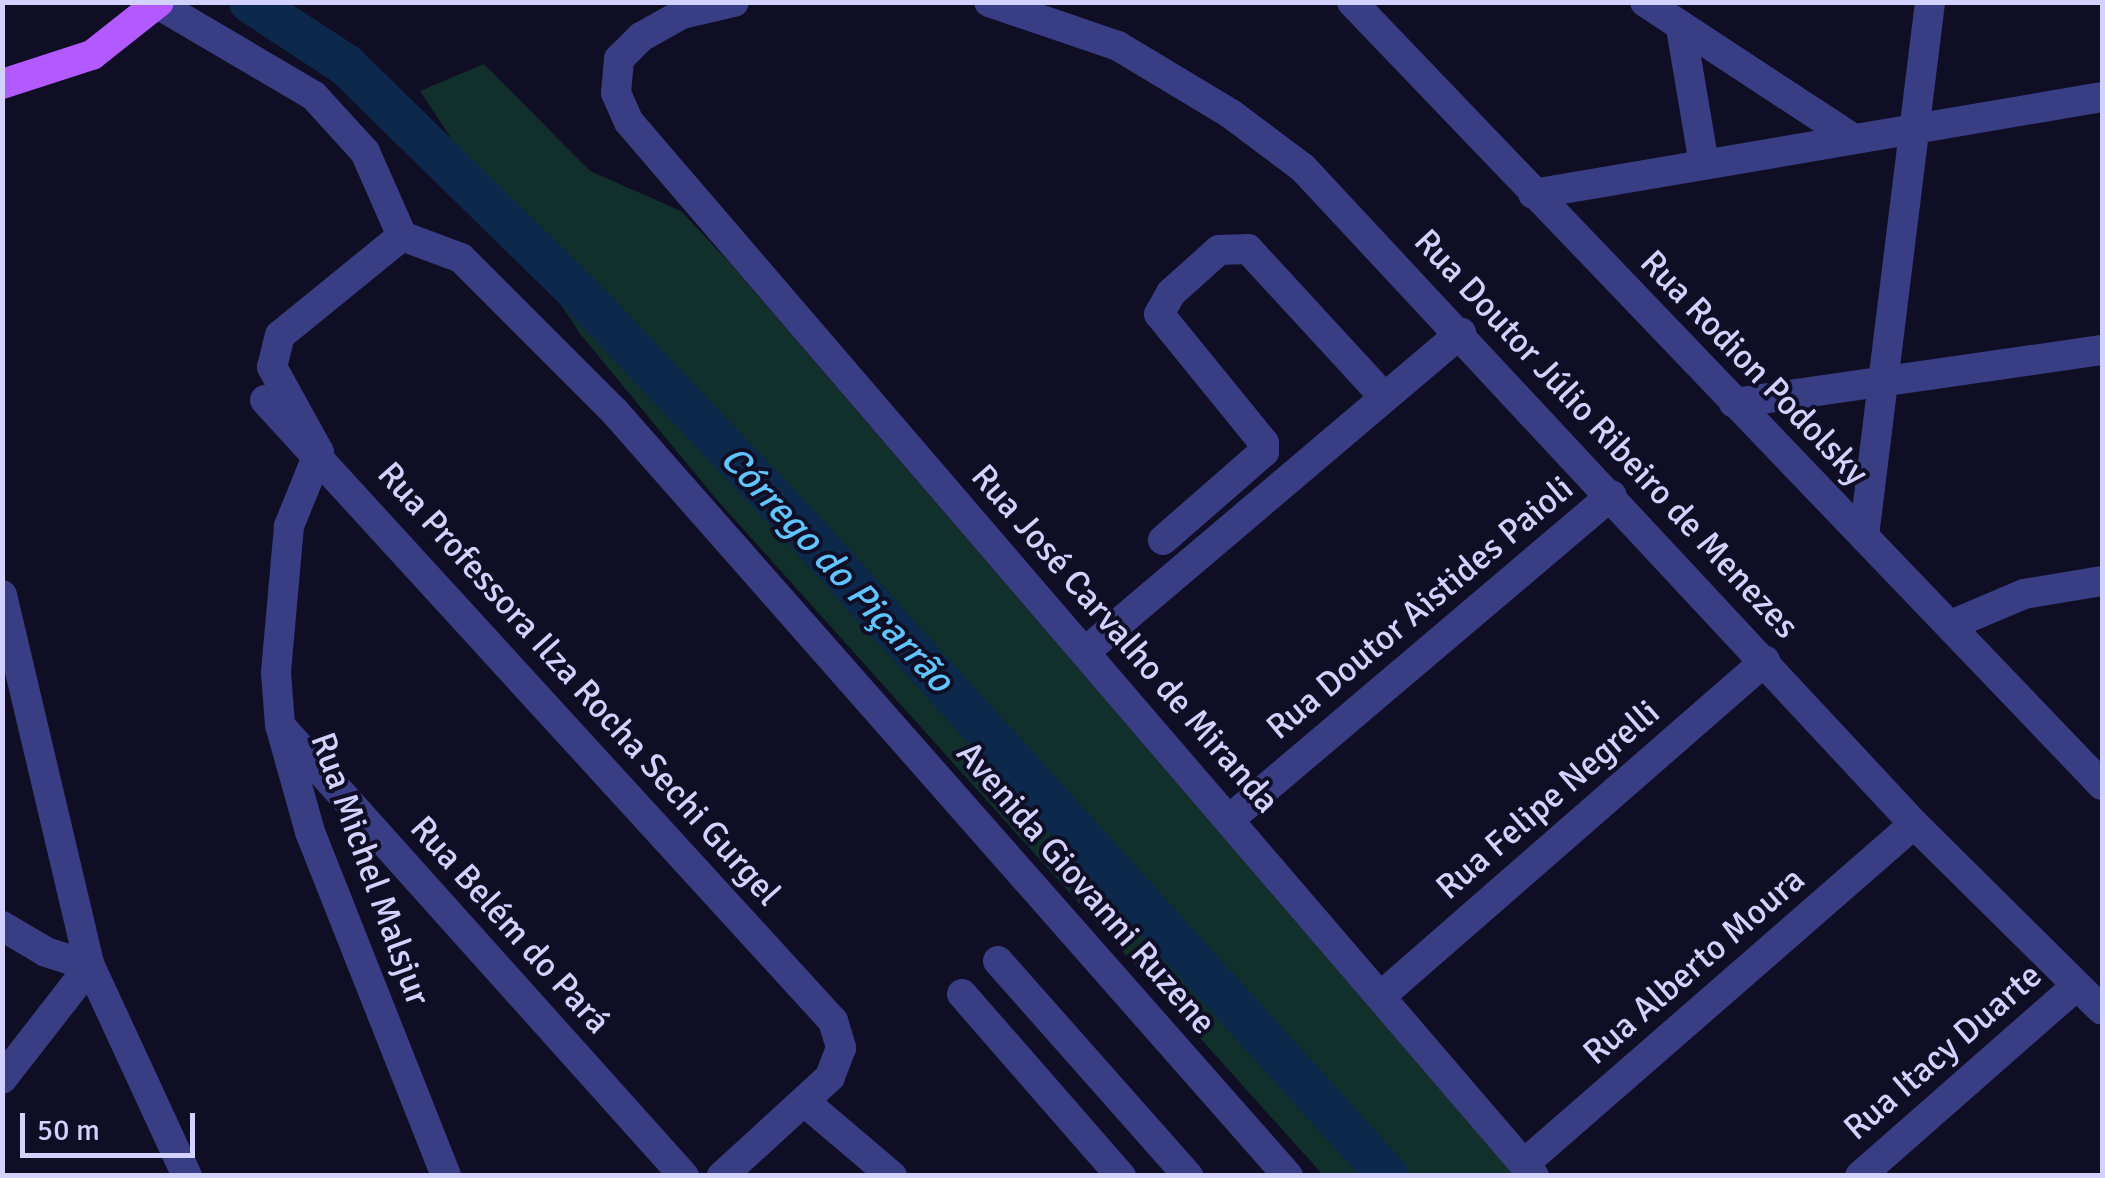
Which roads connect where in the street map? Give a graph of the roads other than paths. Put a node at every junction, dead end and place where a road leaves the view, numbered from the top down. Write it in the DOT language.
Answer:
graph roads {
  1 [pos="138,2"];
  2 [pos="734,2"];
  3 [pos="989,2"];
  4 [pos="1352,2"];
  5 [pos="1645,2"];
  6 [pos="1930,2"];
  7 [pos="158,3"];
  8 [pos="1681,28"];
  9 [pos="2,68"];
  10 [pos="2,84"];
  11 [pos="2102,97"];
  12 [pos="1913,130"];
  13 [pos="1852,138"];
  14 [pos="1704,164"];
  15 [pos="1533,194"];
  16 [pos="402,236"];
  17 [pos="1460,334"];
  18 [pos="2102,350"];
  19 [pos="1879,384"];
  20 [pos="1383,396"];
  21 [pos="265,400"];
  22 [pos="1734,403"];
  23 [pos="319,452"];
  24 [pos="1612,495"];
  25 [pos="1864,536"];
  26 [pos="1163,540"];
  27 [pos="2102,581"];
  28 [pos="2,595"];
  29 [pos="1951,625"];
  30 [pos="1086,651"];
  31 [pos="1765,661"];
  32 [pos="14,680"];
  33 [pos="280,724"];
  34 [pos="2102,785"];
  35 [pos="1231,818"];
  36 [pos="1914,824"];
  37 [pos="2,926"];
  38 [pos="998,961"];
  39 [pos="90,966"];
  40 [pos="2076,986"];
  41 [pos="962,994"];
  42 [pos="1381,996"];
  43 [pos="2102,1010"];
  44 [pos="2,1078"];
  45 [pos="806,1103"];
  46 [pos="1529,1170"];
  47 [pos="1879,1170"];
  48 [pos="187,1176"];
  49 [pos="446,1176"];
  50 [pos="684,1176"];
  51 [pos="722,1176"];
  52 [pos="892,1176"];
  53 [pos="1121,1176"];
  54 [pos="1188,1176"];
  55 [pos="1288,1176"];
  1 -- 9 [label="main road"];
  2 -- 30 [label="street, Rua José Carvalho de Miranda"];
  3 -- 17 [label="street, Rua Doutor Júlio Ribeiro de Menezes"];
  4 -- 15 [label="street, Rua Rodion Podolsky"];
  5 -- 8 [label="street"];
  6 -- 12 [label="street"];
  7 -- 10 [label="main road"];
  7 -- 16 [label="street"];
  8 -- 13 [label="street"];
  8 -- 14 [label="street"];
  11 -- 12 [label="street"];
  12 -- 13 [label="street"];
  12 -- 19 [label="street"];
  13 -- 14 [label="street"];
  14 -- 15 [label="street"];
  15 -- 22 [label="street, Rua Rodion Podolsky"];
  16 -- 23 [label="street"];
  16 -- 55 [label="street, Avenida Giovanni Ruzene"];
  17 -- 20 [label="street"];
  17 -- 24 [label="street, Rua Doutor Júlio Ribeiro de Menezes"];
  18 -- 19 [label="street"];
  19 -- 22 [label="street"];
  19 -- 25 [label="street"];
  20 -- 26 [label="street"];
  20 -- 30 [label="street"];
  21 -- 23 [label="street, Rua Professora Ilza Rocha Sechi Gurgel"];
  22 -- 25 [label="street, Rua Rodion Podolsky"];
  23 -- 33 [label="street, Rua Michel Malsjur"];
  23 -- 45 [label="street, Rua Professora Ilza Rocha Sechi Gurgel"];
  24 -- 31 [label="street, Rua Doutor Júlio Ribeiro de Menezes"];
  24 -- 35 [label="street, Rua Doutor Aistides Paioli"];
  25 -- 29 [label="street, Rua Rodion Podolsky"];
  27 -- 29 [label="street"];
  28 -- 32 [label="street"];
  29 -- 34 [label="street, Rua Rodion Podolsky"];
  30 -- 35 [label="street, Rua José Carvalho de Miranda"];
  31 -- 36 [label="street, Rua Doutor Júlio Ribeiro de Menezes"];
  31 -- 42 [label="street, Rua Felipe Negrelli"];
  32 -- 39 [label="street"];
  33 -- 49 [label="street, Rua Michel Malsjur"];
  33 -- 50 [label="street, Rua Belém do Pará"];
  35 -- 42 [label="street, Rua José Carvalho de Miranda"];
  36 -- 40 [label="street, Rua Doutor Júlio Ribeiro de Menezes"];
  36 -- 46 [label="street, Rua Alberto Moura"];
  37 -- 39 [label="street"];
  38 -- 54 [label="street"];
  39 -- 44 [label="street"];
  39 -- 48 [label="street"];
  40 -- 43 [label="street, Rua Doutor Júlio Ribeiro de Menezes"];
  40 -- 47 [label="street, Rua Itacy Duarte"];
  41 -- 53 [label="street"];
  42 -- 46 [label="street, Rua José Carvalho de Miranda"];
  45 -- 51 [label="street"];
  45 -- 52 [label="street"];
}
